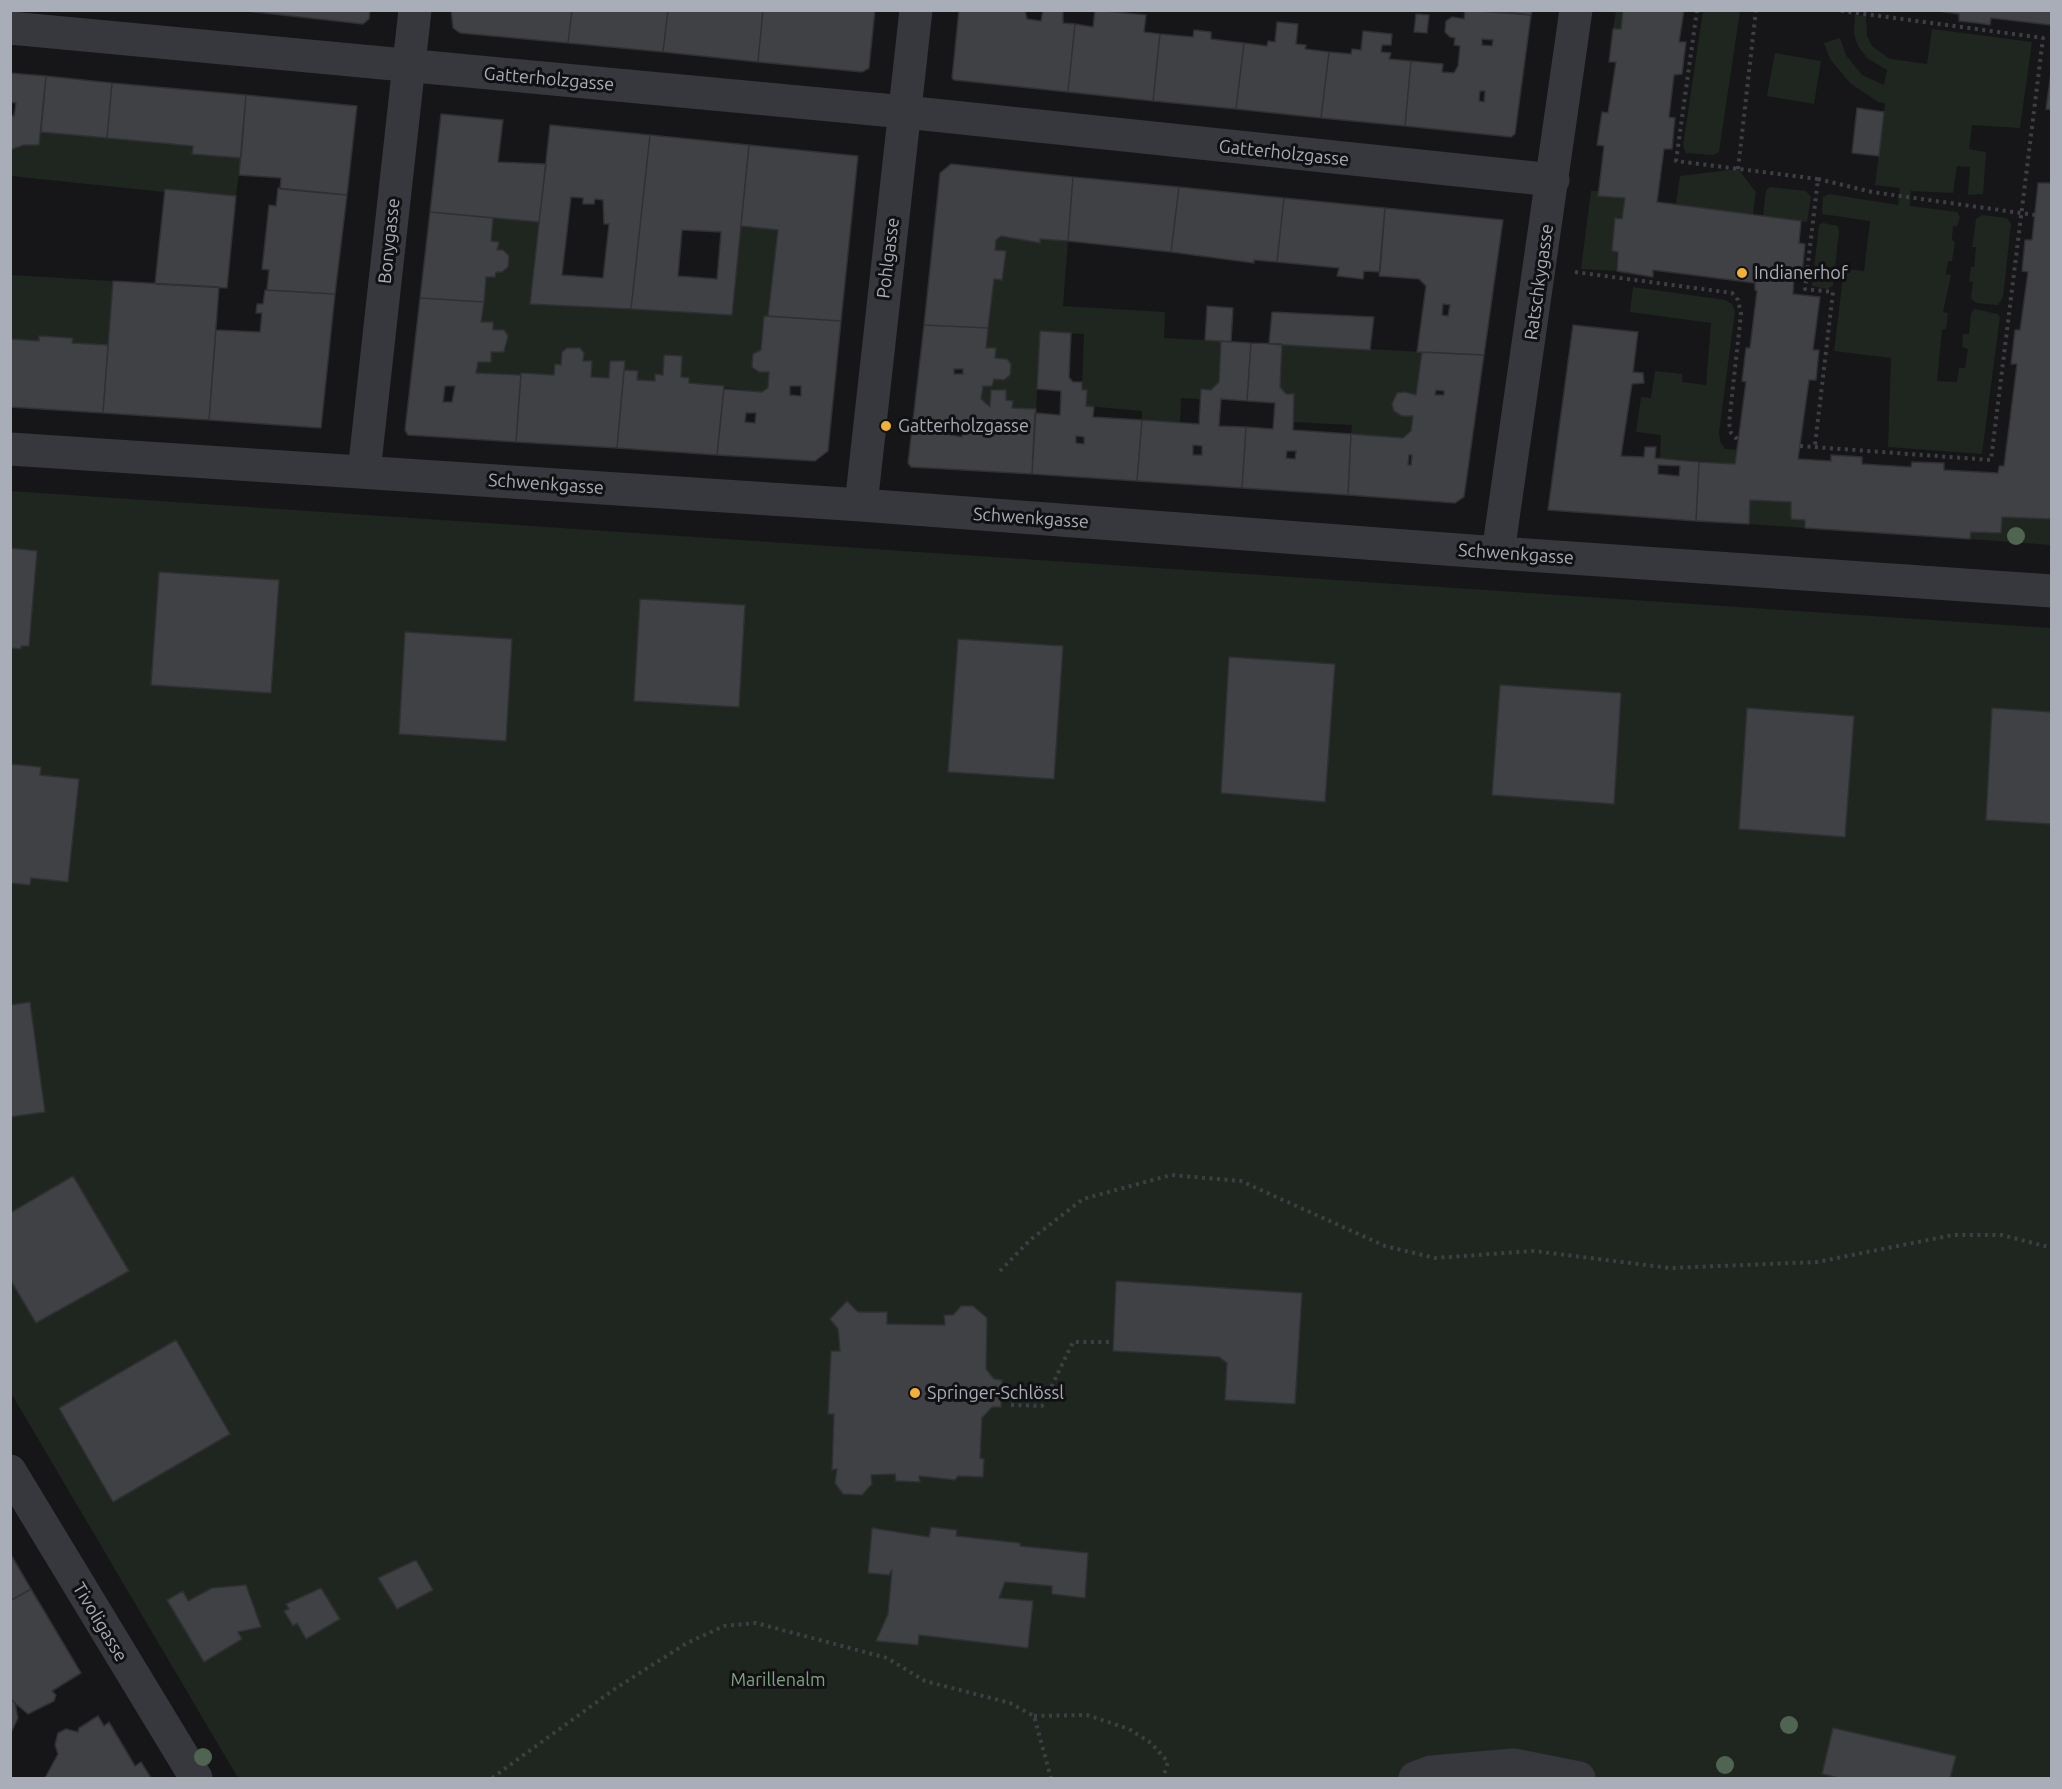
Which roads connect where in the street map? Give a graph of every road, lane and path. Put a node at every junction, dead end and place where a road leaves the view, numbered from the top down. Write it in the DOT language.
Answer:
graph roads {
  1 [pos="415,10"];
  2 [pos="916,10"];
  3 [pos="1576,10"];
  4 [pos="1697,10"];
  5 [pos="1756,10"];
  6 [pos="1835,10"];
  7 [pos="10,28"];
  8 [pos="408,65"];
  9 [pos="905,112"];
  10 [pos="1738,169"];
  11 [pos="1818,179"];
  12 [pos="1553,180"];
  13 [pos="2021,214"];
  14 [pos="2035,215"];
  15 [pos="1541,268"];
  16 [pos="1737,440"];
  17 [pos="1815,445"];
  18 [pos="1800,446"];
  19 [pos="10,449"];
  20 [pos="364,472"];
  21 [pos="861,505"];
  22 [pos="1498,553"];
  23 [pos="2052,591"];
  24 [pos="2052,1248"];
  25 [pos="1000,1271"];
  26 [pos="1113,1342"];
  27 [pos="1011,1406"];
  28 [pos="10,1471"];
  29 [pos="1034,1716"];
  30 [pos="194,1776"];
  31 [pos="492,1779"];
  32 [pos="1051,1779"];
  33 [pos="1162,1779"];
  34 [pos="1415,1779"];
  35 [pos="1579,1779"];
  1 -- 8 [label="street, Bonygasse"];
  2 -- 9 [label="street, Pohlgasse"];
  3 -- 12 [label="street, Ratschkygasse"];
  4 -- 10 [label="path"];
  5 -- 10 [label="path"];
  6 -- 13 [label="path"];
  7 -- 8 [label="street, Gatterholzgasse"];
  8 -- 9 [label="street, Gatterholzgasse"];
  8 -- 20 [label="street, Bonygasse"];
  9 -- 12 [label="street, Gatterholzgasse"];
  9 -- 21 [label="street, Pohlgasse"];
  10 -- 11 [label="path"];
  11 -- 13 [label="path"];
  11 -- 17 [label="path"];
  12 -- 15 [label="street, Ratschkygasse"];
  13 -- 14 [label="path"];
  13 -- 17 [label="path"];
  15 -- 16 [label="path"];
  15 -- 22 [label="street, Ratschkygasse"];
  17 -- 18 [label="path"];
  19 -- 20 [label="street, Schwenkgasse"];
  20 -- 21 [label="street, Schwenkgasse"];
  21 -- 22 [label="street, Schwenkgasse"];
  22 -- 23 [label="street, Schwenkgasse"];
  24 -- 25 [label="path"];
  26 -- 27 [label="path"];
  28 -- 30 [label="street, Tivoligasse"];
  29 -- 31 [label="path"];
  29 -- 32 [label="path"];
  29 -- 33 [label="path"];
  34 -- 35 [label="street"];
}
